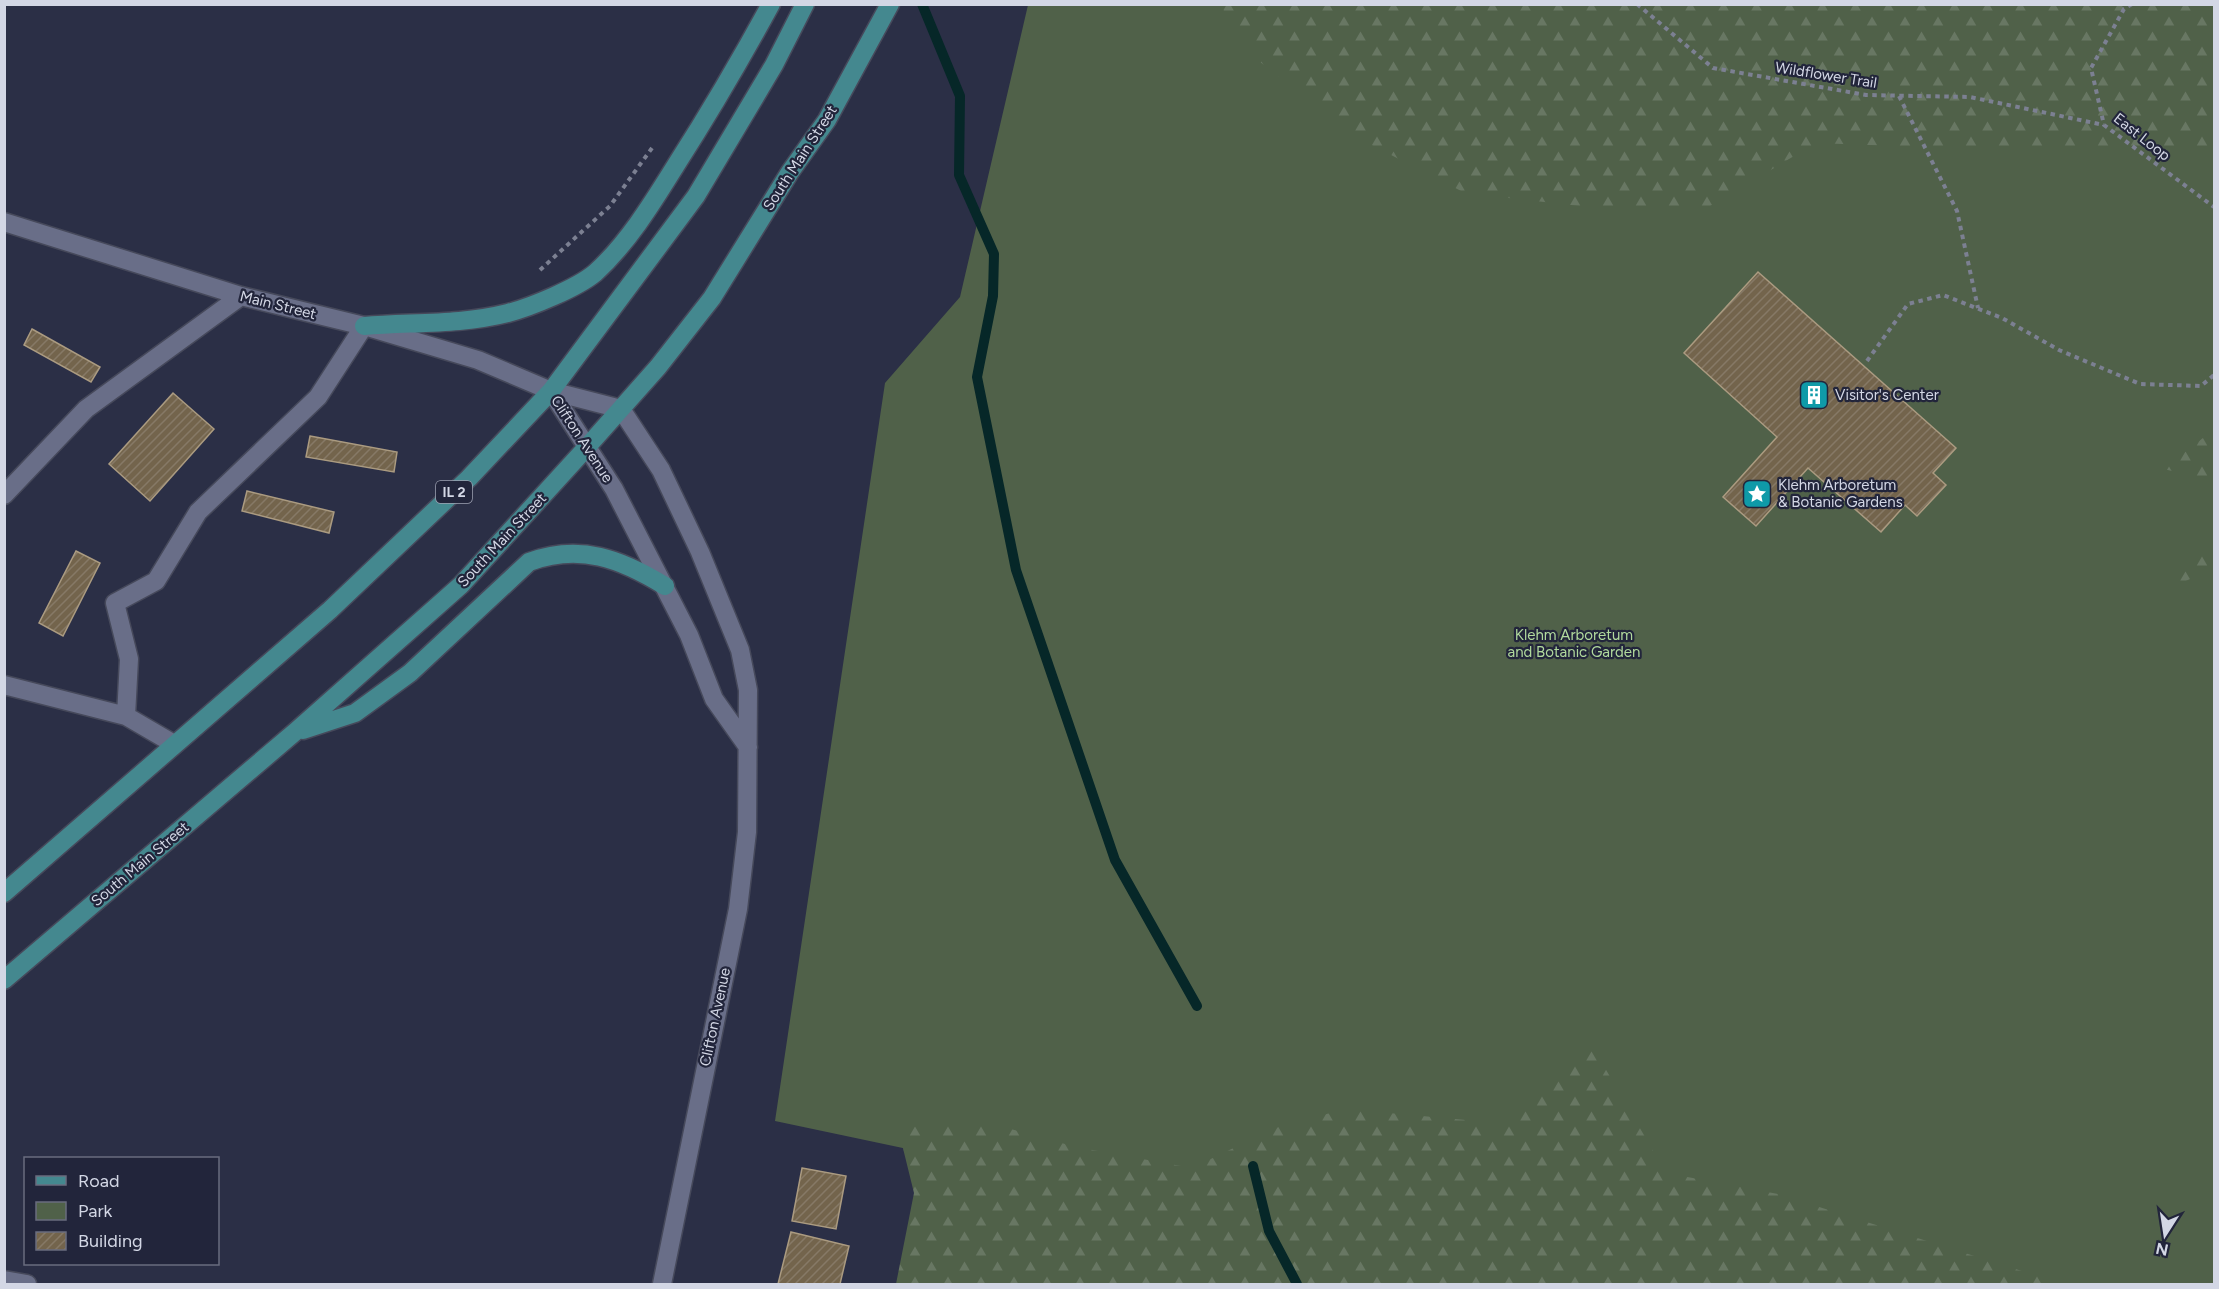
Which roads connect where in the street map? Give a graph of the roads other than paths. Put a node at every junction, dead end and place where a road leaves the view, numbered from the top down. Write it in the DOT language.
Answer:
graph roads {
  1 [pos="771,4"];
  2 [pos="805,4"];
  3 [pos="890,4"];
  4 [pos="4,222"];
  5 [pos="241,296"];
  6 [pos="364,326"];
  7 [pos="551,392"];
  8 [pos="621,409"];
  9 [pos="587,447"];
  10 [pos="4,495"];
  11 [pos="665,586"];
  12 [pos="4,685"];
  13 [pos="126,716"];
  14 [pos="295,732"];
  15 [pos="174,744"];
  16 [pos="748,747"];
  17 [pos="4,893"];
  18 [pos="4,980"];
  19 [pos="4,1280"];
  20 [pos="27,1284"];
  21 [pos="662,1284"];
  1 -- 6 [label="main road"];
  2 -- 7 [label="main road, IL 2"];
  3 -- 8 [label="main road, South Main Street"];
  4 -- 5 [label="street, Main Street"];
  5 -- 6 [label="street, Main Street"];
  5 -- 10 [label="street"];
  6 -- 7 [label="street, Main Street"];
  6 -- 13 [label="street"];
  7 -- 8 [label="street, Clifton Avenue"];
  7 -- 9 [label="street, Clifton Avenue"];
  7 -- 15 [label="main road, IL 2"];
  8 -- 9 [label="main road, South Main Street"];
  8 -- 16 [label="street, Clifton Avenue"];
  9 -- 11 [label="street, Clifton Avenue"];
  9 -- 14 [label="main road, South Main Street"];
  11 -- 14 [label="main road"];
  11 -- 16 [label="street, Clifton Avenue"];
  12 -- 13 [label="street"];
  13 -- 15 [label="street"];
  14 -- 18 [label="main road, South Main Street"];
  15 -- 17 [label="main road, IL 2"];
  16 -- 21 [label="street, Clifton Avenue"];
  19 -- 20 [label="street"];
}
